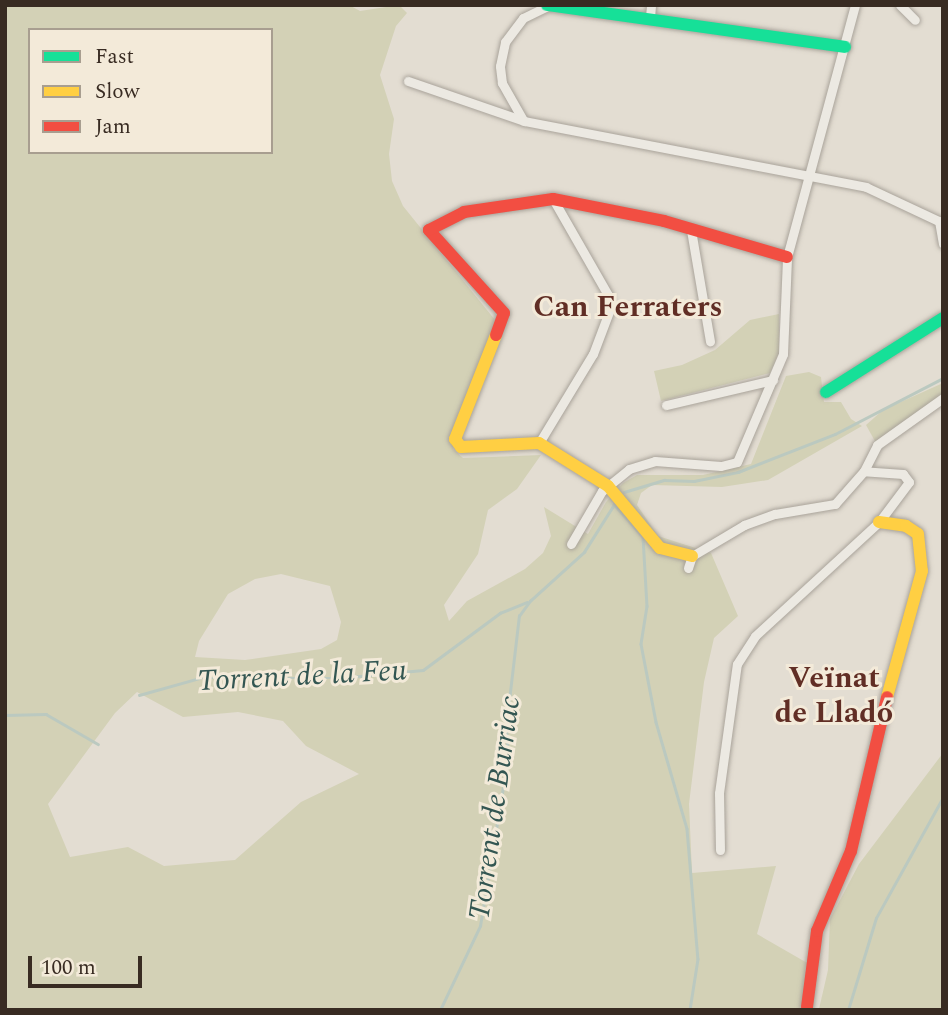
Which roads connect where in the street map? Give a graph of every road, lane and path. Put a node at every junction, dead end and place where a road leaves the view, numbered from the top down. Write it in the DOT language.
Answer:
graph roads {
  1 [pos="855,5"];
  2 [pos="900,5"];
  3 [pos="547,6"];
  4 [pos="600,9"];
  5 [pos="651,11"];
  6 [pos="915,20"];
  7 [pos="845,47"];
  8 [pos="408,80"];
  9 [pos="524,121"];
  10 [pos="812,177"];
  11 [pos="553,199"];
  12 [pos="941,220"];
  13 [pos="691,230"];
  14 [pos="943,244"];
  15 [pos="787,257"];
  16 [pos="943,318"];
  17 [pos="710,341"];
  18 [pos="773,380"];
  19 [pos="826,391"];
  20 [pos="943,398"];
  21 [pos="666,405"];
  22 [pos="539,443"];
  23 [pos="864,471"];
  24 [pos="608,486"];
  25 [pos="879,522"];
  26 [pos="571,544"];
  27 [pos="690,562"];
  28 [pos="720,850"];
  29 [pos="807,1007"];
  1 -- 7 [label="street"];
  2 -- 6 [label="street"];
  3 -- 4 [label="street"];
  3 -- 9 [label="street"];
  4 -- 5 [label="street"];
  5 -- 7 [label="street"];
  7 -- 10 [label="street"];
  8 -- 9 [label="street"];
  9 -- 10 [label="street"];
  10 -- 12 [label="street"];
  10 -- 15 [label="street"];
  11 -- 13 [label="street"];
  11 -- 22 [label="street"];
  11 -- 22 [label="street"];
  12 -- 14 [label="street"];
  13 -- 15 [label="street"];
  13 -- 17 [label="street"];
  15 -- 18 [label="street"];
  16 -- 19 [label="street"];
  18 -- 21 [label="street"];
  18 -- 24 [label="street"];
  20 -- 23 [label="street"];
  22 -- 24 [label="street"];
  23 -- 25 [label="street"];
  23 -- 27 [label="street"];
  24 -- 26 [label="street"];
  24 -- 27 [label="street"];
  25 -- 28 [label="street"];
  25 -- 29 [label="street"];
}
